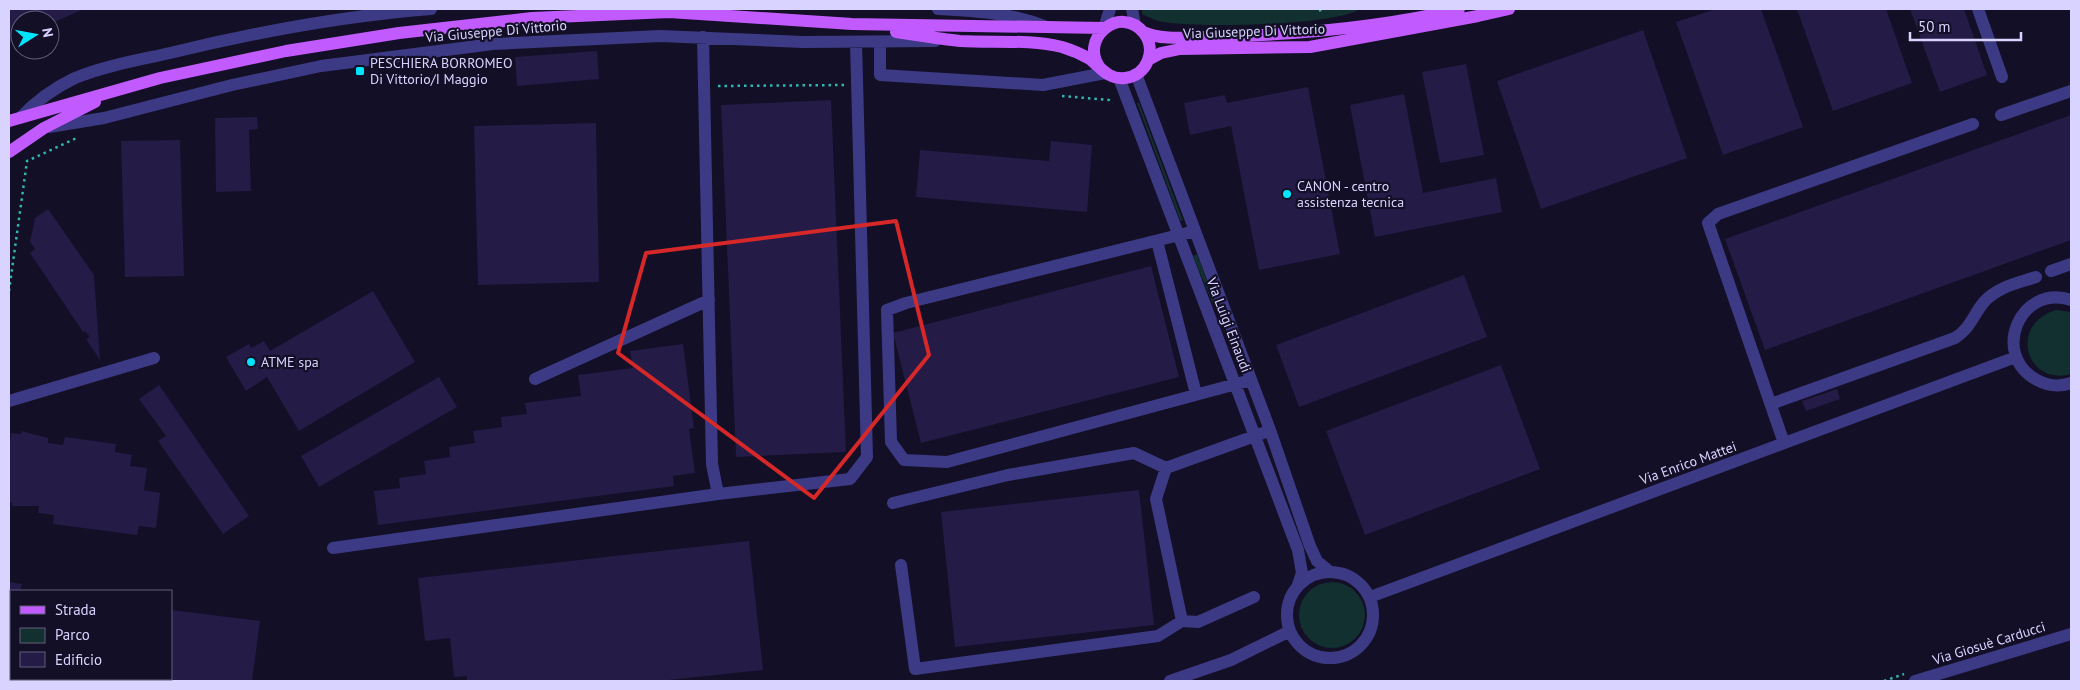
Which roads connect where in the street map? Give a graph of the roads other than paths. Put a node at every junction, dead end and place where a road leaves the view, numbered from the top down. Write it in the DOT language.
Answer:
graph roads {
  1 [pos="431,9"];
  2 [pos="938,9"];
  3 [pos="1110,9"];
  4 [pos="1132,9"];
  5 [pos="1459,9"];
  6 [pos="1509,9"];
  7 [pos="1978,9"];
  8 [pos="852,24"];
  9 [pos="1104,28"];
  10 [pos="1139,28"];
  11 [pos="1052,29"];
  12 [pos="703,37"];
  13 [pos="958,41"];
  14 [pos="856,42"];
  15 [pos="880,42"];
  16 [pos="1148,60"];
  17 [pos="1103,71"];
  18 [pos="1136,74"];
  19 [pos="2002,77"];
  20 [pos="1119,78"];
  21 [pos="122,88"];
  22 [pos="2071,90"];
  23 [pos="2001,115"];
  24 [pos="14,119"];
  25 [pos="1973,124"];
  26 [pos="44,128"];
  27 [pos="9,152"];
  28 [pos="1195,231"];
  29 [pos="1179,235"];
  30 [pos="1157,241"];
  31 [pos="2071,264"];
  32 [pos="2051,271"];
  33 [pos="2036,277"];
  34 [pos="709,300"];
  35 [pos="2071,300"];
  36 [pos="2016,357"];
  37 [pos="154,358"];
  38 [pos="535,379"];
  39 [pos="1251,380"];
  40 [pos="2071,383"];
  41 [pos="1235,384"];
  42 [pos="1196,394"];
  43 [pos="9,401"];
  44 [pos="1770,404"];
  45 [pos="1270,430"];
  46 [pos="1255,436"];
  47 [pos="1784,443"];
  48 [pos="1166,468"];
  49 [pos="718,494"];
  50 [pos="893,503"];
  51 [pos="333,548"];
  52 [pos="901,565"];
  53 [pos="1329,571"];
  54 [pos="1298,585"];
  55 [pos="1254,597"];
  56 [pos="1370,597"];
  57 [pos="1182,621"];
  58 [pos="1290,631"];
  59 [pos="2071,634"];
  60 [pos="916,675"];
  61 [pos="1170,681"];
  62 [pos="1915,681"];
  1 -- 24 [label="street, Via Giuseppe Di Vittorio"];
  2 -- 11 [label="street, Via Giuseppe Di Vittorio"];
  3 -- 9 [label="street"];
  4 -- 10 [label="street"];
  5 -- 10 [label="main road, Via Giuseppe Di Vittorio"];
  6 -- 16 [label="main road, Via Giuseppe Di Vittorio"];
  7 -- 19 [label="street"];
  8 -- 11 [label="main road, Via Giuseppe Di Vittorio"];
  8 -- 13 [label="main road, Via Giuseppe Di Vittorio"];
  8 -- 21 [label="main road, Via Giuseppe Di Vittorio"];
  9 -- 10 [label="main road, Via Giuseppe Di Vittorio"];
  9 -- 11 [label="main road, Via Giuseppe Di Vittorio"];
  9 -- 17 [label="main road"];
  10 -- 16 [label="main road"];
  12 -- 14 [label="street, Via Giuseppe Di Vittorio"];
  12 -- 26 [label="street, Via Giuseppe Di Vittorio"];
  12 -- 34 [label="street"];
  13 -- 15 [label="street, Via Giuseppe Di Vittorio"];
  13 -- 17 [label="main road, Via Giuseppe Di Vittorio"];
  14 -- 15 [label="street, Via Giuseppe Di Vittorio"];
  14 -- 49 [label="street"];
  15 -- 17 [label="street"];
  16 -- 18 [label="main road, Via Giuseppe Di Vittorio"];
  17 -- 20 [label="main road, Via Giuseppe Di Vittorio"];
  18 -- 20 [label="main road"];
  18 -- 28 [label="street, Via Luigi Einaudi"];
  20 -- 29 [label="street, Via Luigi Einaudi"];
  21 -- 24 [label="main road, Via Giuseppe Di Vittorio"];
  21 -- 26 [label="main road, Via Giuseppe Di Vittorio"];
  22 -- 23 [label="street"];
  25 -- 44 [label="street"];
  26 -- 27 [label="main road, Via Giuseppe Di Vittorio"];
  28 -- 29 [label="street"];
  28 -- 39 [label="street, Via Luigi Einaudi"];
  29 -- 30 [label="street"];
  29 -- 41 [label="street, Via Luigi Einaudi"];
  30 -- 42 [label="street"];
  30 -- 42 [label="street"];
  31 -- 32 [label="street"];
  33 -- 44 [label="street"];
  34 -- 38 [label="street"];
  34 -- 49 [label="street"];
  35 -- 36 [label="street"];
  36 -- 40 [label="street"];
  36 -- 47 [label="street, Via Enrico Mattei"];
  37 -- 43 [label="street"];
  39 -- 41 [label="street"];
  39 -- 45 [label="street, Via Luigi Einaudi"];
  41 -- 42 [label="street"];
  41 -- 46 [label="street, Via Luigi Einaudi"];
  44 -- 47 [label="street"];
  45 -- 46 [label="street"];
  45 -- 53 [label="street, Via Luigi Einaudi"];
  46 -- 48 [label="street"];
  46 -- 54 [label="street, Via Luigi Einaudi"];
  47 -- 56 [label="street, Via Enrico Mattei"];
  48 -- 50 [label="street"];
  48 -- 57 [label="street"];
  49 -- 51 [label="street"];
  52 -- 60 [label="street"];
  53 -- 54 [label="street"];
  53 -- 56 [label="street"];
  54 -- 58 [label="street"];
  55 -- 57 [label="street"];
  56 -- 58 [label="street"];
  57 -- 60 [label="street"];
  58 -- 61 [label="street"];
  59 -- 62 [label="street, Via Giosuè Carducci"];
}
